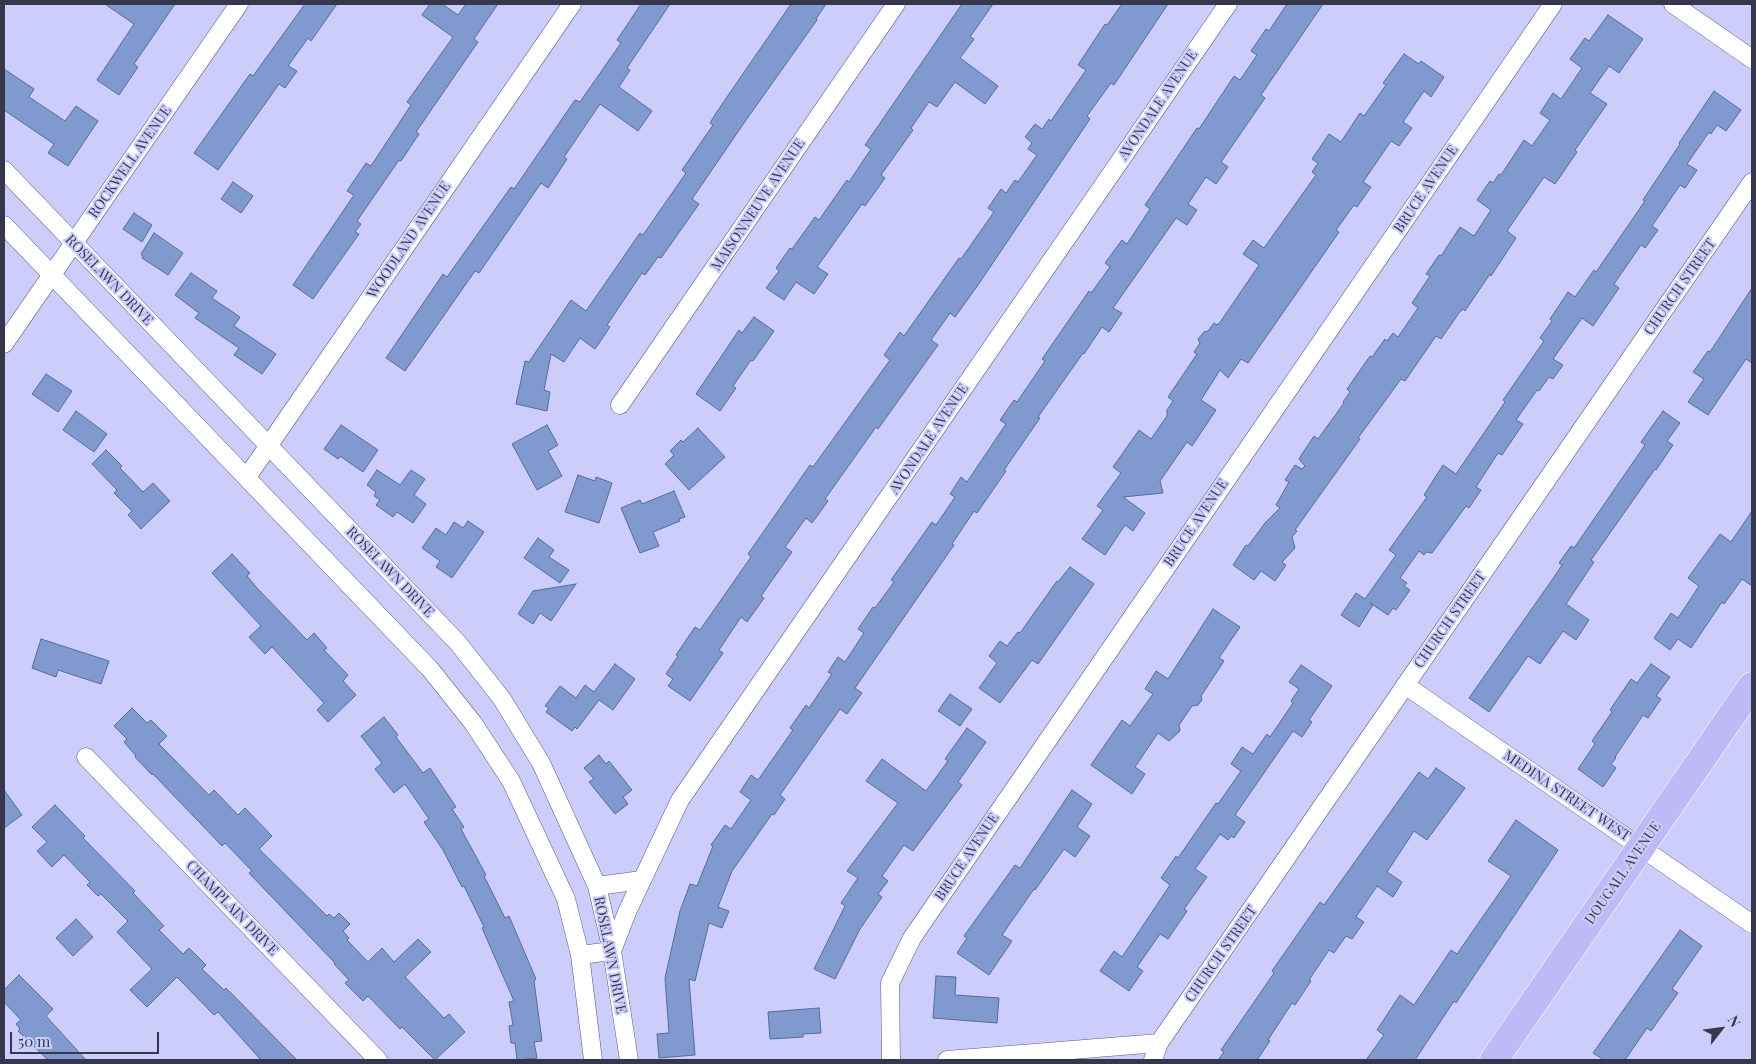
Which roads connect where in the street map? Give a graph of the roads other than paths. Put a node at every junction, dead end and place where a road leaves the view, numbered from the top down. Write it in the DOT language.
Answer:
graph roads {
  1 [pos="239,4"];
  2 [pos="572,4"];
  3 [pos="896,4"];
  4 [pos="1228,4"];
  5 [pos="1553,4"];
  6 [pos="1672,4"];
  7 [pos="1752,59"];
  8 [pos="4,170"];
  9 [pos="1752,182"];
  10 [pos="4,224"];
  11 [pos="74,243"];
  12 [pos="52,275"];
  13 [pos="4,344"];
  14 [pos="620,405"];
  15 [pos="268,446"];
  16 [pos="247,477"];
  17 [pos="1406,685"];
  18 [pos="1752,686"];
  19 [pos="86,756"];
  20 [pos="1641,847"];
  21 [pos="642,880"];
  22 [pos="597,886"];
  23 [pos="1752,924"];
  24 [pos="612,951"];
  25 [pos="580,955"];
  26 [pos="1159,1043"];
  27 [pos="378,1060"];
  28 [pos="593,1060"];
  29 [pos="629,1060"];
  30 [pos="891,1060"];
  31 [pos="947,1060"];
  32 [pos="1153,1060"];
  33 [pos="1494,1060"];
  1 -- 11 [label="street, ROCKWELL AVENUE"];
  2 -- 15 [label="street, WOODLAND AVENUE"];
  3 -- 14 [label="street, MAISONNEUVE AVENUE"];
  4 -- 21 [label="street, AVONDALE AVENUE"];
  5 -- 30 [label="street, BRUCE AVENUE"];
  6 -- 7 [label="street"];
  8 -- 11 [label="street, ROSELAWN DRIVE"];
  9 -- 17 [label="street, CHURCH STREET"];
  10 -- 12 [label="street"];
  11 -- 12 [label="street, ROCKWELL AVENUE"];
  11 -- 15 [label="street, ROSELAWN DRIVE"];
  12 -- 13 [label="street, ROCKWELL AVENUE"];
  12 -- 16 [label="street"];
  15 -- 16 [label="street, WOODLAND AVENUE"];
  15 -- 22 [label="street, ROSELAWN DRIVE"];
  16 -- 25 [label="street"];
  17 -- 20 [label="street, MEDINA STREET WEST"];
  17 -- 26 [label="street, CHURCH STREET"];
  18 -- 20 [label="main road, DOUGALL AVENUE"];
  19 -- 27 [label="street, CHAMPLAIN DRIVE"];
  20 -- 23 [label="street, MEDINA STREET WEST"];
  20 -- 33 [label="main road, DOUGALL AVENUE"];
  21 -- 22 [label="street"];
  21 -- 24 [label="street, AVONDALE AVENUE"];
  22 -- 24 [label="street, ROSELAWN DRIVE"];
  24 -- 25 [label="street"];
  24 -- 29 [label="street, ROSELAWN DRIVE"];
  25 -- 28 [label="street"];
  26 -- 31 [label="street"];
  26 -- 32 [label="street, CHURCH STREET"];
}
